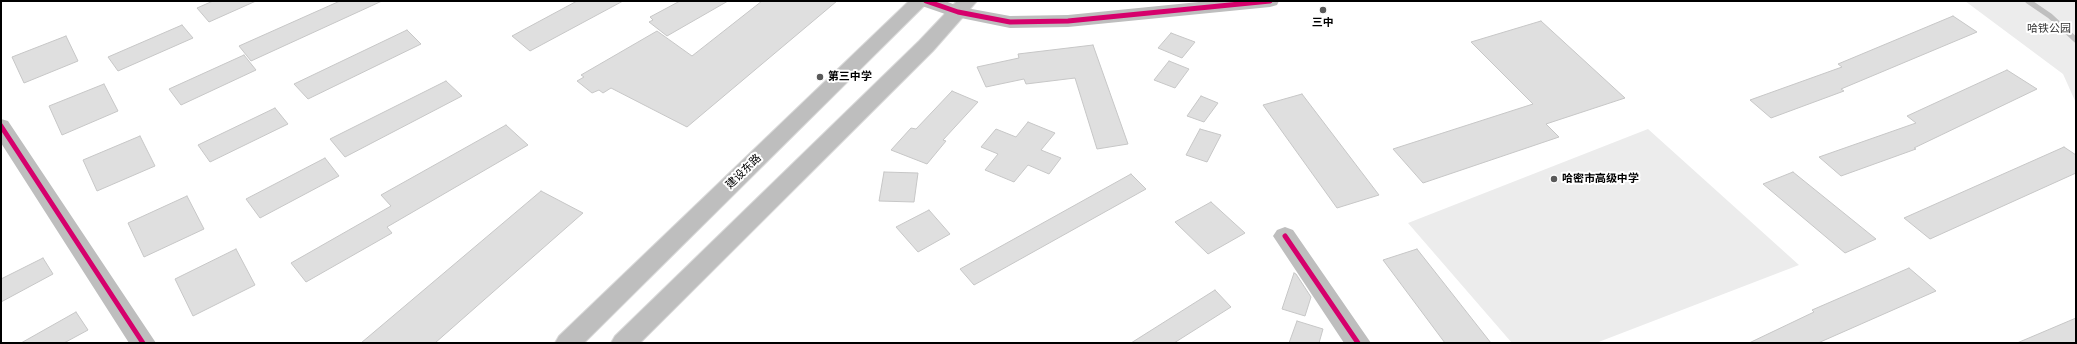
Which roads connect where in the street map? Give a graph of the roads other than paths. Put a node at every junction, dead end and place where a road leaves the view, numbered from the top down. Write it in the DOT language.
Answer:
graph roads {
  1 [pos="920,1"];
  2 [pos="926,1"];
  3 [pos="1270,1"];
  4 [pos="963,7"];
  5 [pos="1,126"];
  6 [pos="1285,236"];
  7 [pos="143,343"];
  8 [pos="568,343"];
  9 [pos="624,343"];
  10 [pos="1358,343"];
  1 -- 8 [label="main road, 建设东路"];
  2 -- 4 [label="main road"];
  3 -- 4 [label="main road"];
  4 -- 9 [label="main road"];
  5 -- 7 [label="main road"];
  6 -- 10 [label="main road"];
}
